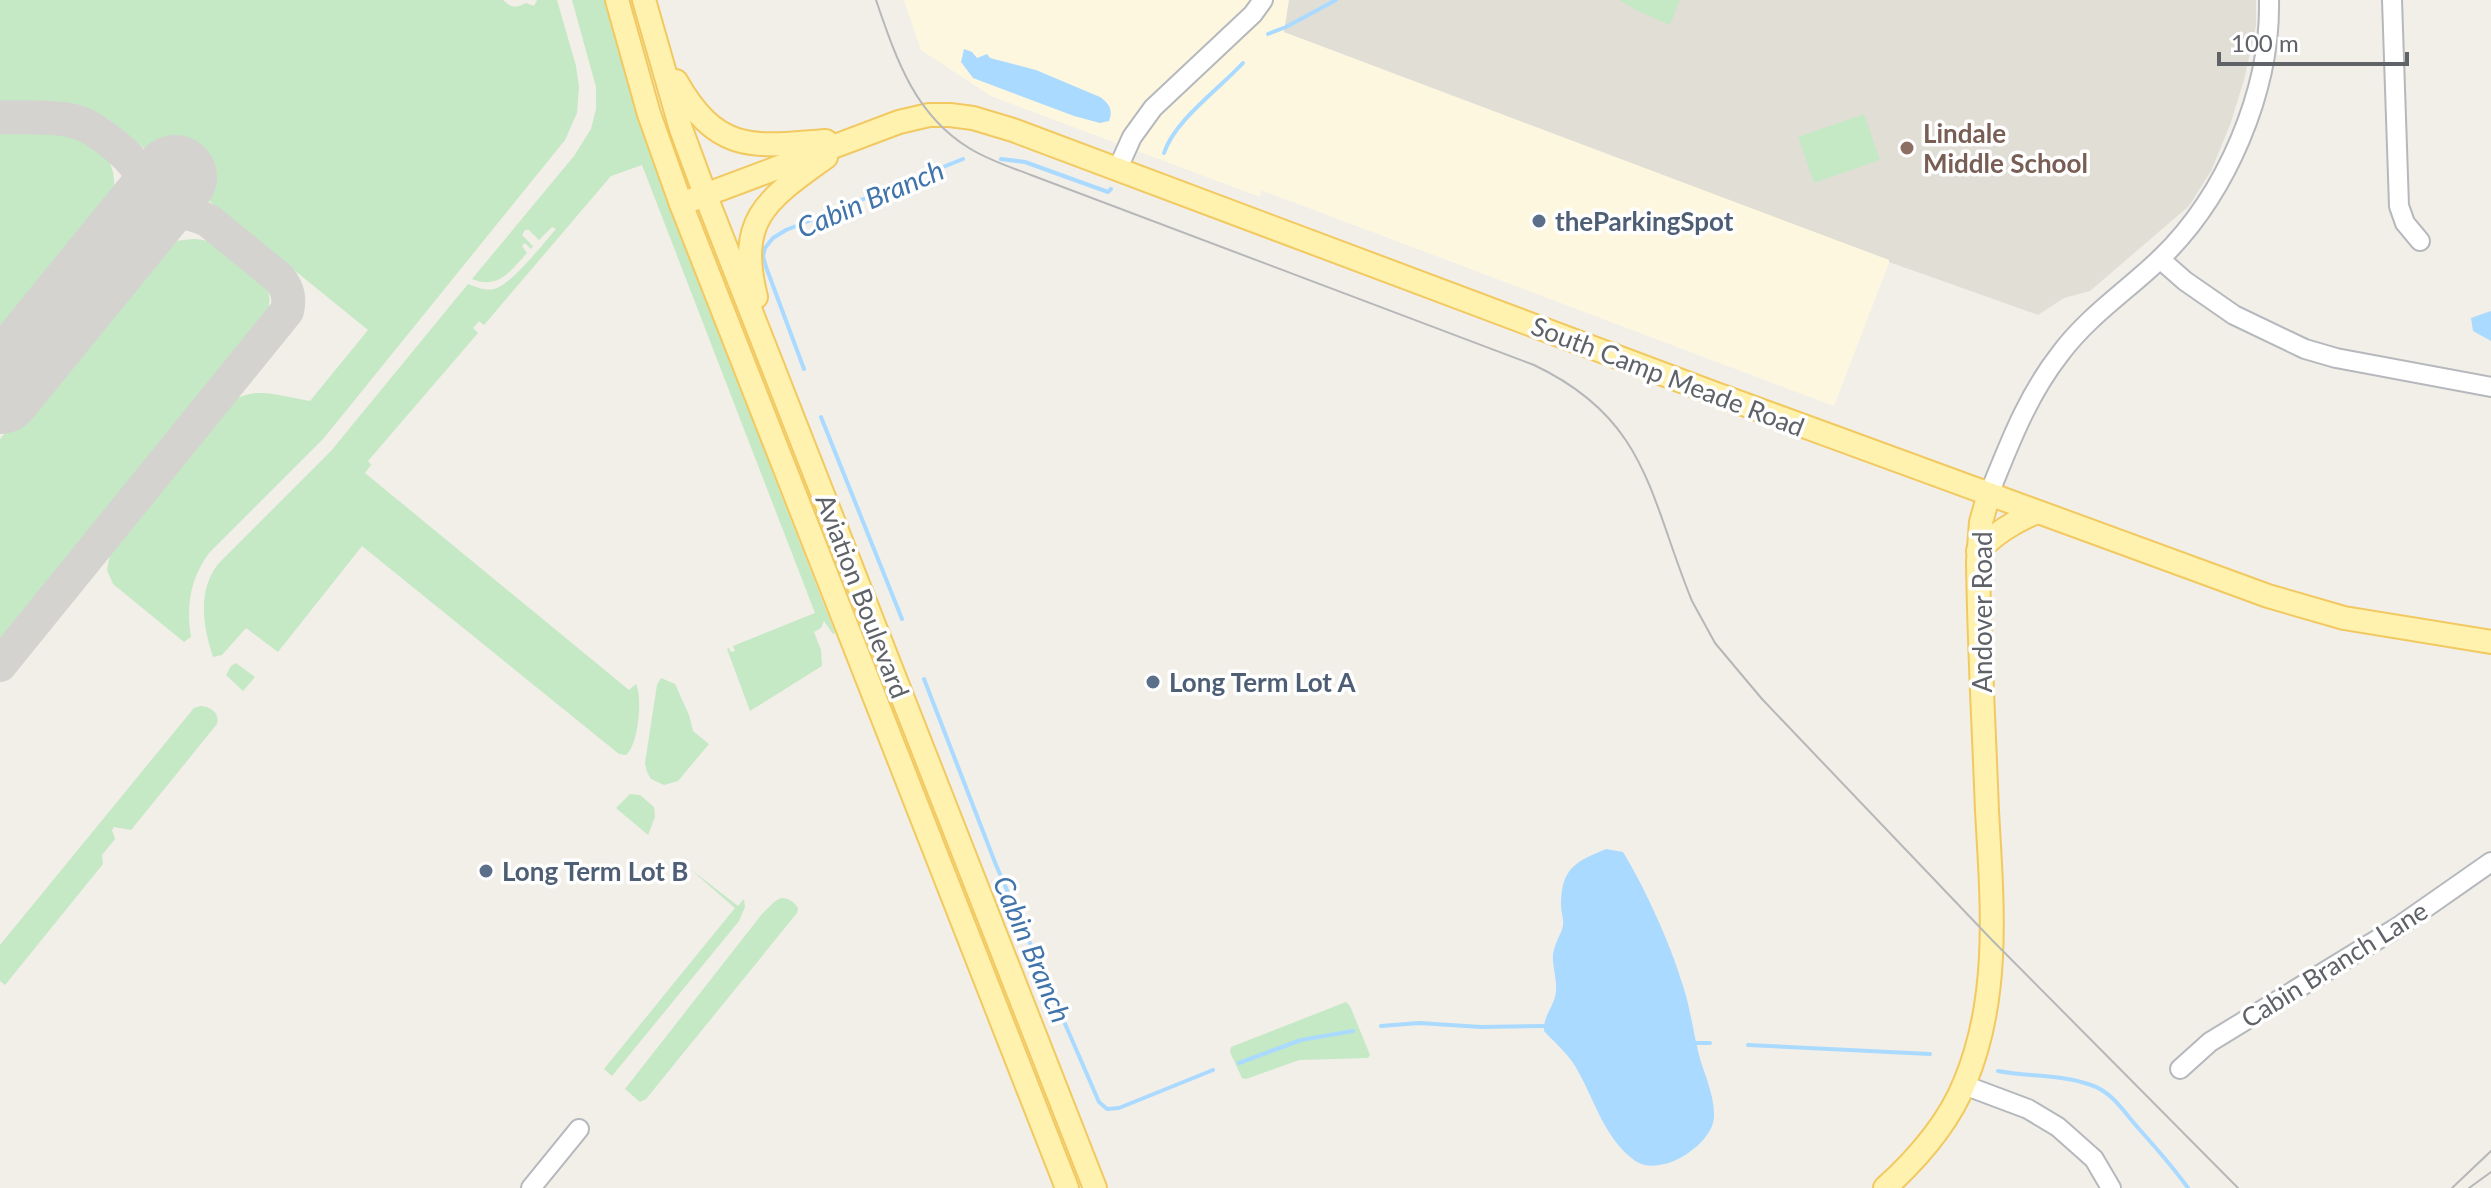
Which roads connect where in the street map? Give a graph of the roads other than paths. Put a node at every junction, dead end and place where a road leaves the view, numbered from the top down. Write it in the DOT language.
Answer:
graph roads {
  1 [pos="617,0"];
  2 [pos="644,0"];
  3 [pos="1263,0"];
  4 [pos="2269,0"];
  5 [pos="2392,0"];
  6 [pos="656,47"];
  7 [pos="851,139"];
  8 [pos="1118,168"];
  9 [pos="705,194"];
  10 [pos="681,204"];
  11 [pos="2420,241"];
  12 [pos="2160,259"];
  13 [pos="775,372"];
  14 [pos="2491,387"];
  15 [pos="1989,494"];
  16 [pos="2037,512"];
  17 [pos="1978,551"];
  18 [pos="2491,642"];
  19 [pos="2491,862"];
  20 [pos="2180,1069"];
  21 [pos="1964,1085"];
  22 [pos="579,1129"];
  23 [pos="1053,1153"];
  24 [pos="1085,1164"];
  25 [pos="531,1188"];
  26 [pos="1067,1188"];
  27 [pos="1095,1188"];
  28 [pos="1885,1188"];
  29 [pos="2111,1188"];
  1 -- 10 [label="main road, Aviation Boulevard"];
  2 -- 6 [label="main road, Aviation Boulevard"];
  3 -- 8 [label="street"];
  4 -- 12 [label="street, Andover Road"];
  5 -- 11 [label="street"];
  6 -- 7 [label="main road"];
  6 -- 9 [label="main road, Aviation Boulevard"];
  7 -- 8 [label="main road, South Camp Meade Road"];
  7 -- 9 [label="main road"];
  7 -- 13 [label="main road"];
  8 -- 15 [label="main road, South Camp Meade Road"];
  9 -- 10 [label="main road"];
  9 -- 13 [label="main road, Aviation Boulevard"];
  10 -- 23 [label="main road, Aviation Boulevard"];
  12 -- 14 [label="street"];
  12 -- 15 [label="street, Andover Road"];
  13 -- 24 [label="main road, Aviation Boulevard"];
  15 -- 16 [label="main road, South Camp Meade Road"];
  15 -- 17 [label="main road, Andover Road"];
  16 -- 17 [label="main road"];
  16 -- 18 [label="main road, South Camp Meade Road"];
  17 -- 21 [label="main road, Andover Road"];
  19 -- 20 [label="street, Cabin Branch Lane"];
  21 -- 28 [label="main road, Andover Road"];
  21 -- 29 [label="street"];
  22 -- 25 [label="street"];
  23 -- 24 [label="main road"];
  23 -- 26 [label="main road, Aviation Boulevard"];
  24 -- 27 [label="main road, Aviation Boulevard"];
}
